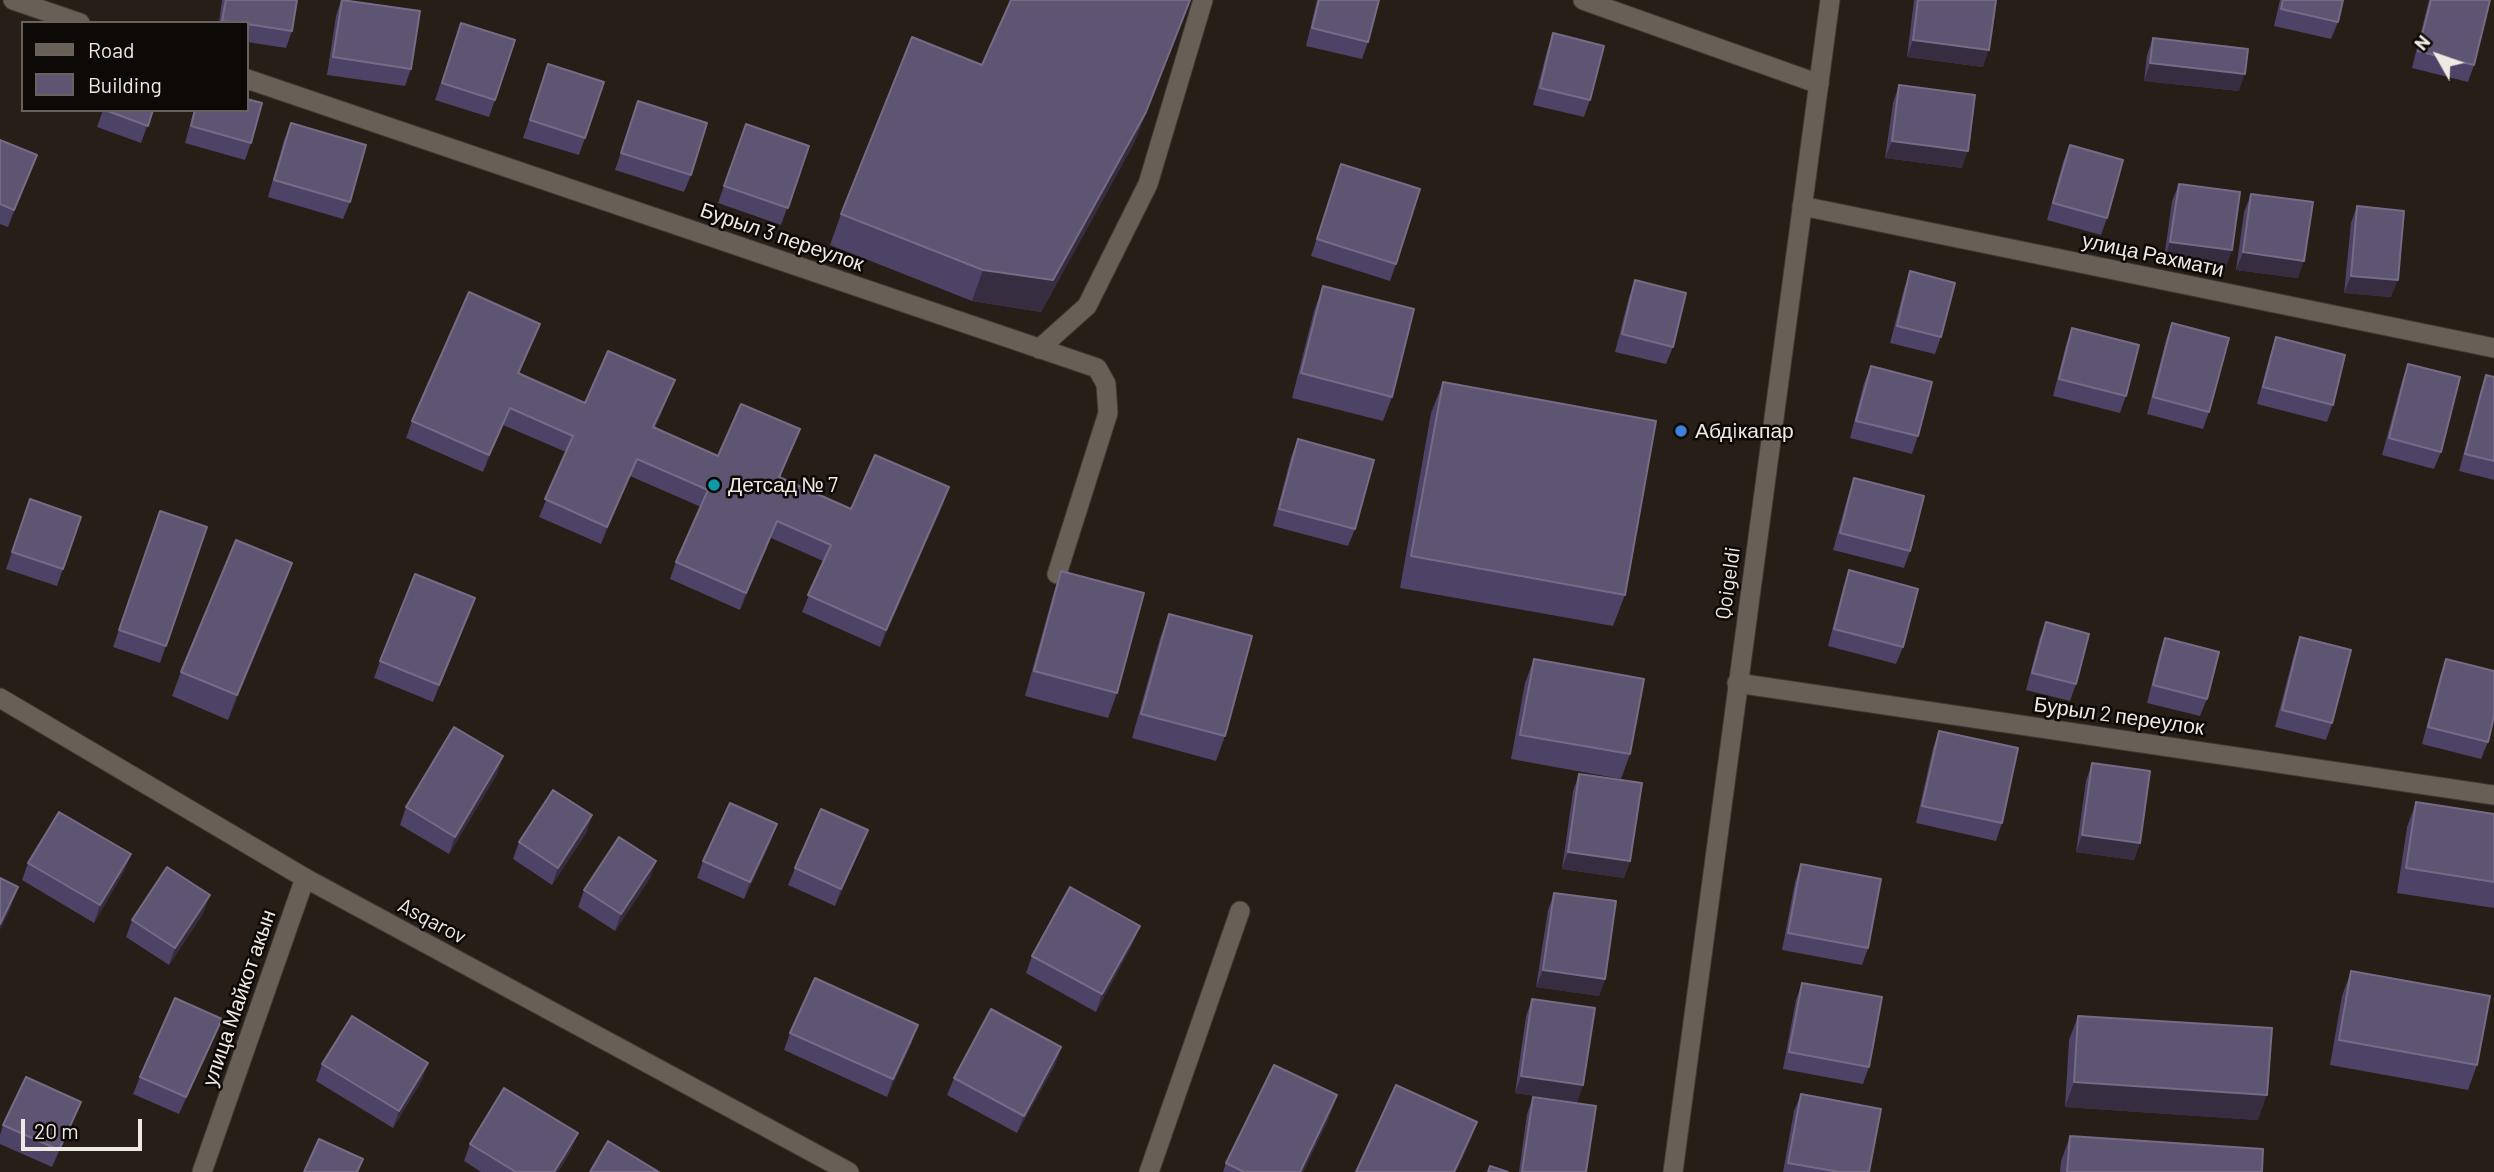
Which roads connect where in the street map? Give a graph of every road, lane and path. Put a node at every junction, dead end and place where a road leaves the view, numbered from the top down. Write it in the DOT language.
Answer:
graph roads {
  1 [pos="13,0"];
  2 [pos="1203,0"];
  3 [pos="1583,0"];
  4 [pos="1830,0"];
  5 [pos="74,21"];
  6 [pos="248,79"];
  7 [pos="1819,84"];
  8 [pos="1802,206"];
  9 [pos="2494,348"];
  10 [pos="1038,349"];
  11 [pos="1057,574"];
  12 [pos="1737,682"];
  13 [pos="0,698"];
  14 [pos="2494,795"];
  15 [pos="305,878"];
  16 [pos="1240,911"];
  17 [pos="202,1172"];
  18 [pos="849,1172"];
  19 [pos="1149,1172"];
  20 [pos="1673,1172"];
  1 -- 5 [label="street"];
  2 -- 10 [label="street"];
  3 -- 7 [label="street"];
  4 -- 7 [label="street, Qoigeldi"];
  6 -- 10 [label="street, Бурыл 3 переулок"];
  7 -- 8 [label="street, Qoigeldi"];
  8 -- 9 [label="street, улица Рахмати"];
  8 -- 12 [label="street, Qoigeldi"];
  10 -- 11 [label="street, Бурыл 3 переулок"];
  12 -- 14 [label="street, Бурыл 2 переулок"];
  12 -- 20 [label="street, Qoigeldi"];
  13 -- 15 [label="street, Asqarov"];
  15 -- 17 [label="street, улица Майкот акын"];
  15 -- 18 [label="street, Asqarov"];
  16 -- 19 [label="street"];
}
